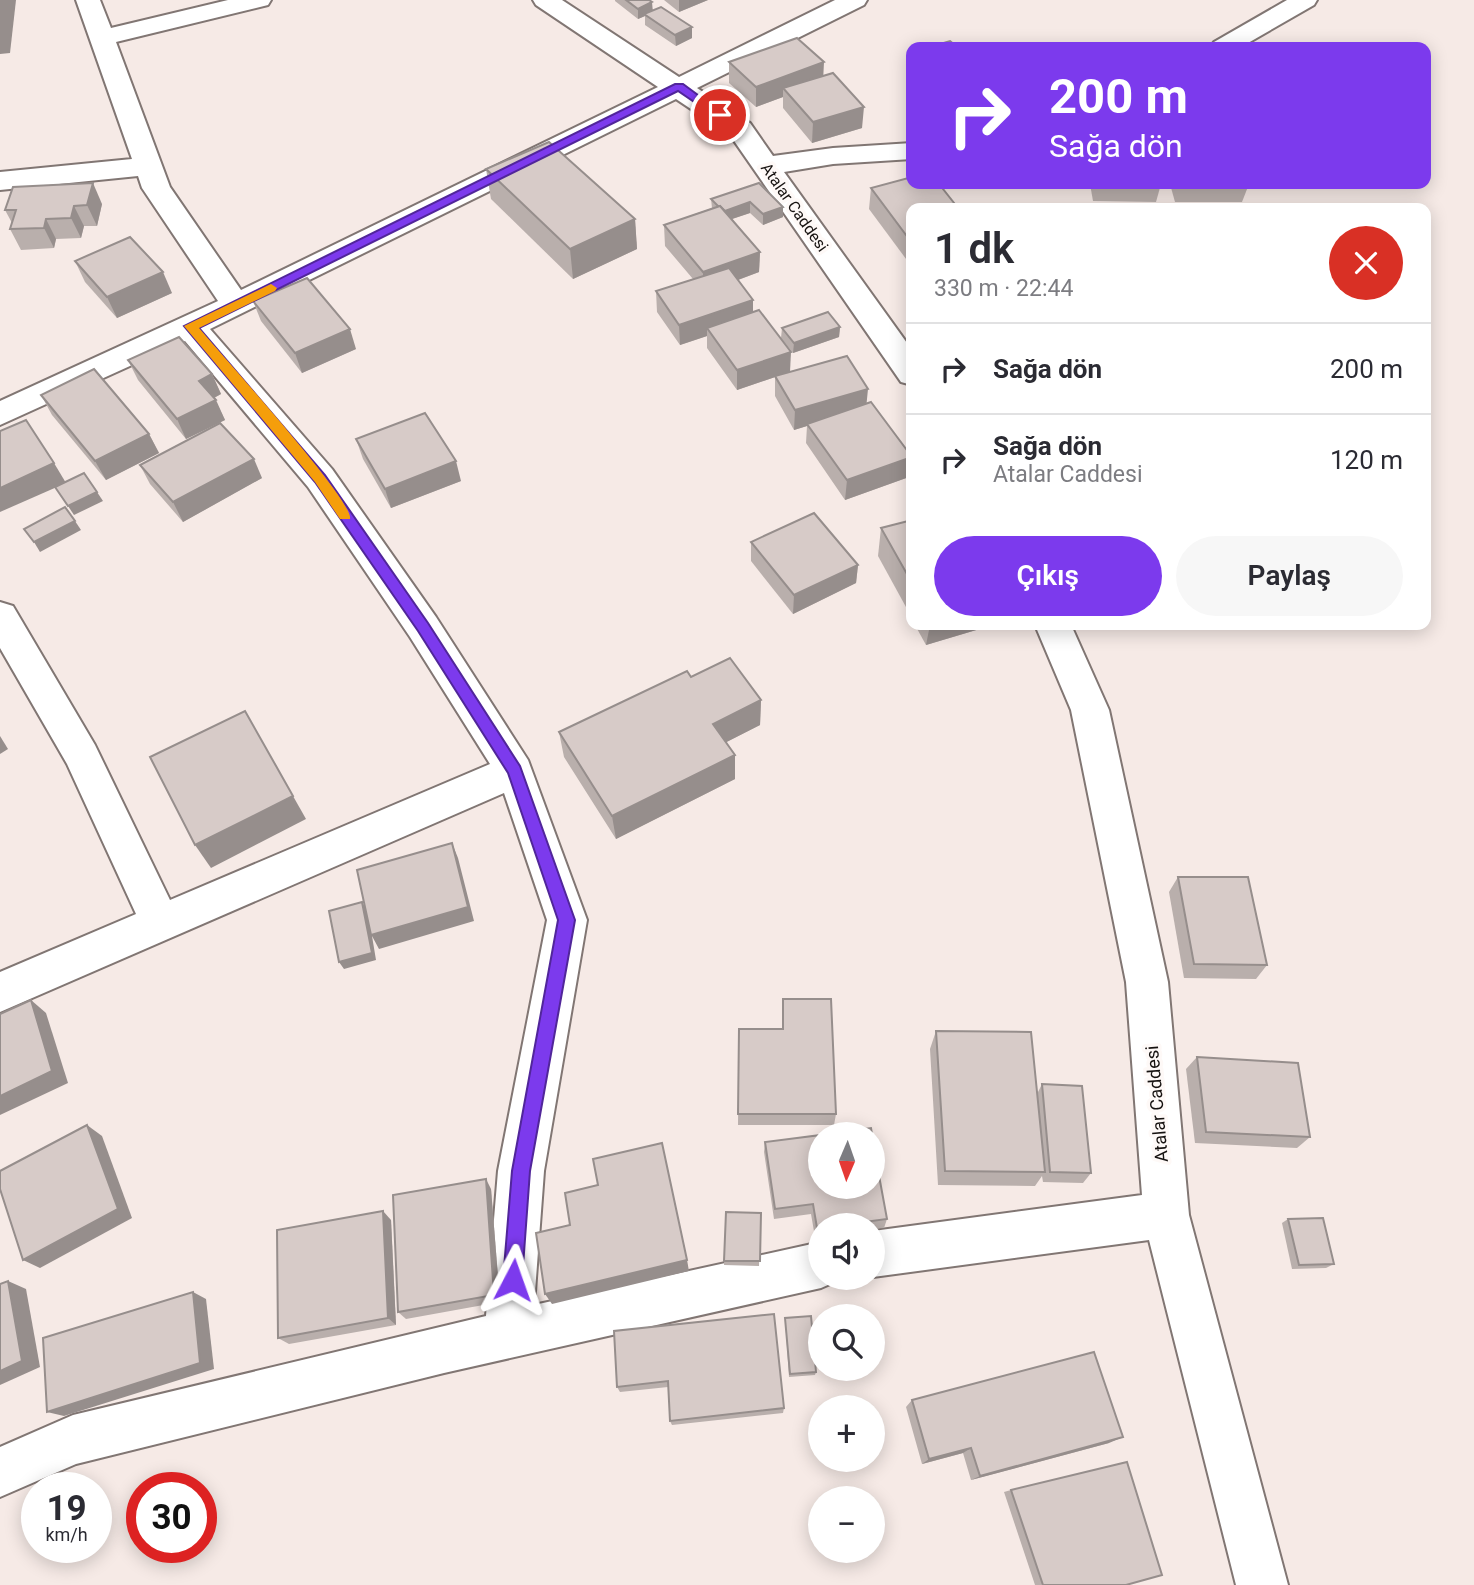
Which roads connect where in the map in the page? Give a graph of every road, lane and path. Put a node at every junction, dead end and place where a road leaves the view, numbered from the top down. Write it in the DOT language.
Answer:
graph roads {
  1 [pos="88,0"];
  2 [pos="259,0"];
  3 [pos="855,0"];
  4 [pos="1305,0"];
  5 [pos="567,6"];
  6 [pos="101,38"];
  7 [pos="1232,42"];
  8 [pos="679,86"];
  9 [pos="906,151"];
  10 [pos="148,166"];
  11 [pos="766,166"];
  12 [pos="0,181"];
  13 [pos="236,305"];
  14 [pos="190,326"];
  15 [pos="906,365"];
  16 [pos="0,414"];
  17 [pos="0,616"];
  18 [pos="1054,630"];
  19 [pos="515,771"];
  20 [pos="160,923"];
  21 [pos="0,992"];
  22 [pos="1166,1215"];
  23 [pos="885,1252"];
  24 [pos="808,1268"];
  25 [pos="508,1335"];
  26 [pos="0,1472"];
  27 [pos="1262,1585"];
  1 -- 6 [label="street"];
  2 -- 6 [label="street"];
  3 -- 8 [label="street"];
  4 -- 7 [label="street"];
  5 -- 8 [label="street, Atalar Caddesi"];
  6 -- 10 [label="street"];
  8 -- 11 [label="street, Atalar Caddesi"];
  8 -- 13 [label="street"];
  9 -- 11 [label="street"];
  10 -- 12 [label="street"];
  10 -- 13 [label="street"];
  11 -- 15 [label="street, Atalar Caddesi"];
  13 -- 14 [label="street"];
  14 -- 16 [label="street"];
  14 -- 19 [label="street"];
  17 -- 20 [label="street"];
  18 -- 22 [label="street, Atalar Caddesi"];
  19 -- 20 [label="street"];
  19 -- 25 [label="street"];
  20 -- 21 [label="street"];
  22 -- 23 [label="street"];
  22 -- 27 [label="street, Atalar Caddesi"];
  24 -- 25 [label="street"];
  25 -- 26 [label="street"];
}
